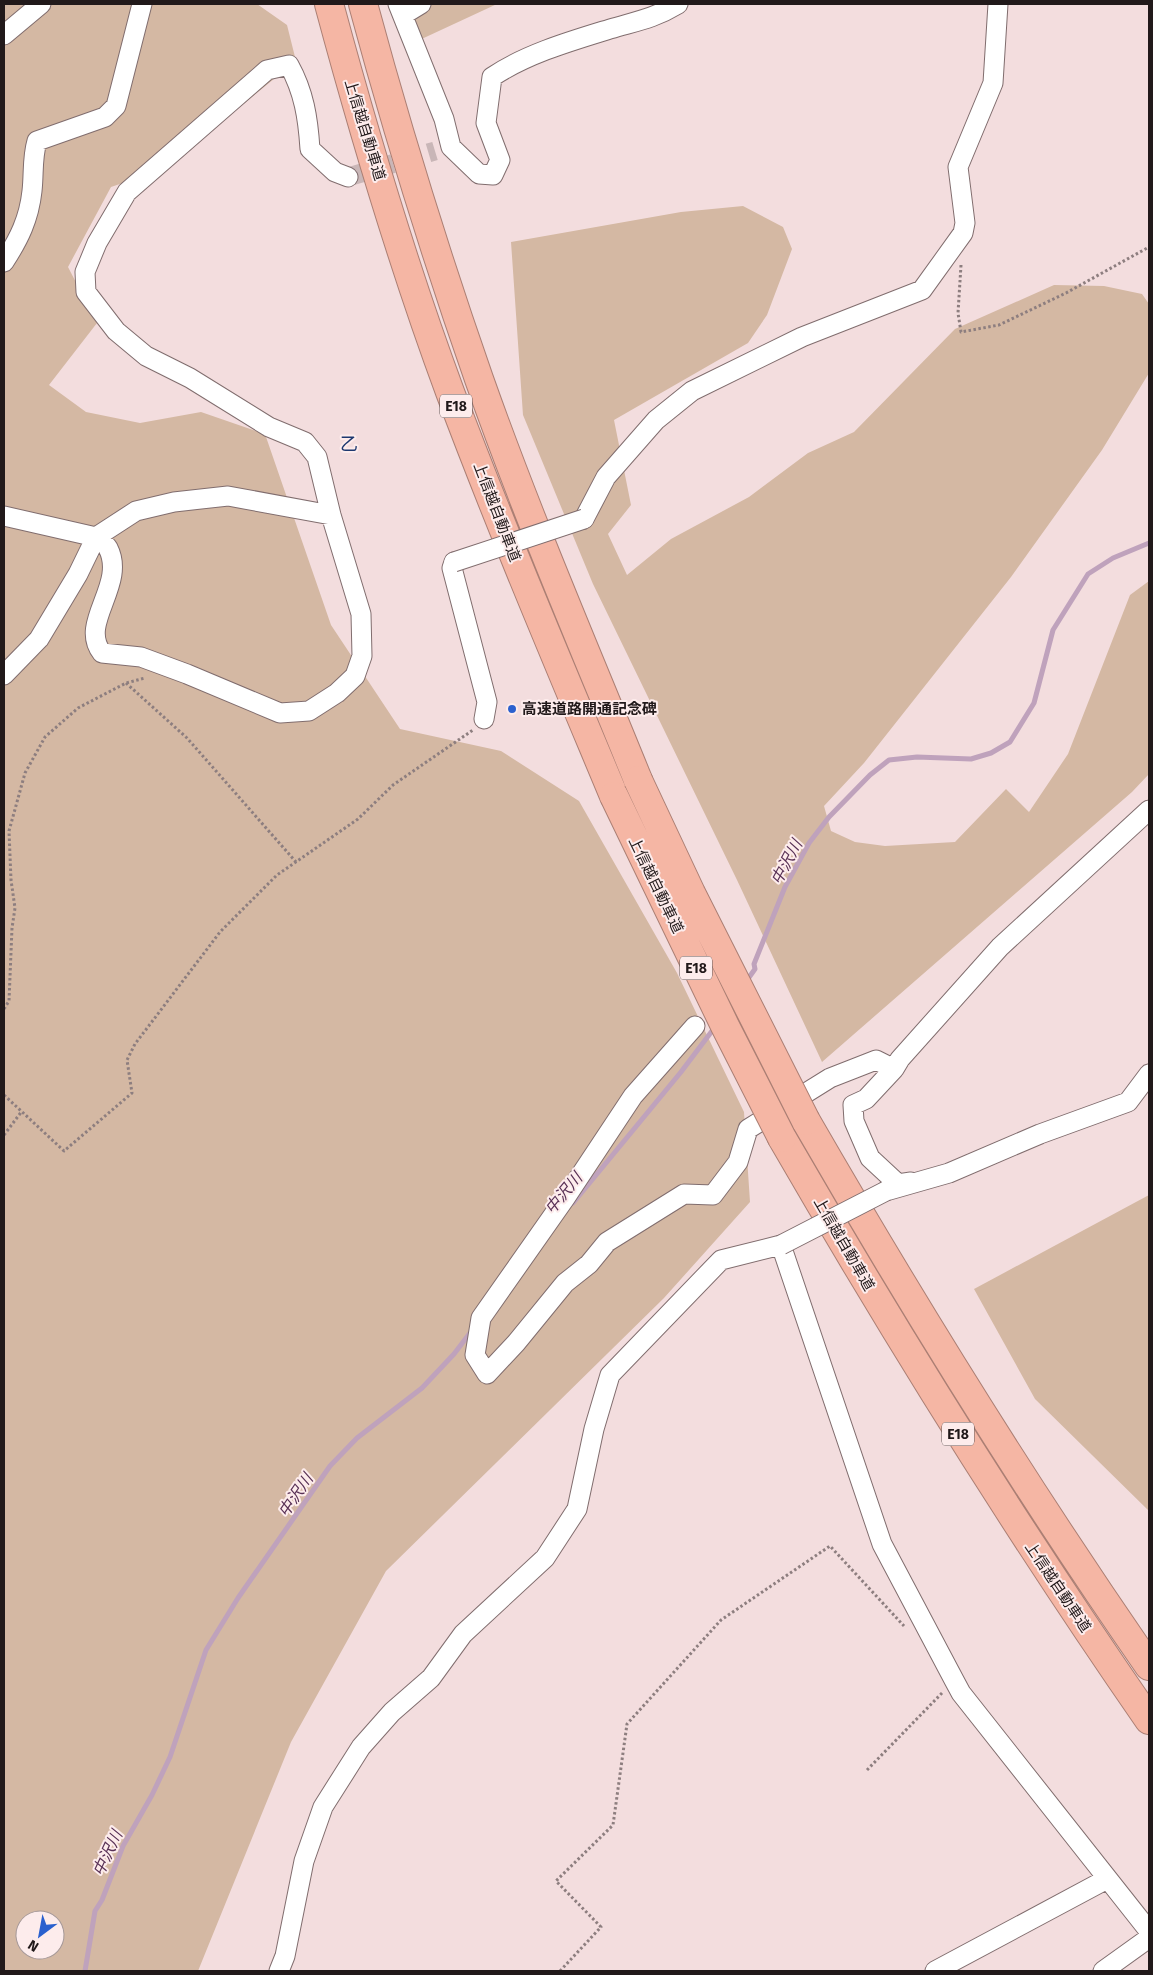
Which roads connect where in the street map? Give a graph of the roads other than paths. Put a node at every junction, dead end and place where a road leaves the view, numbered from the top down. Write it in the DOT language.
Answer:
graph roads {
  1 [pos="41,4"];
  2 [pos="142,4"];
  3 [pos="329,4"];
  4 [pos="363,4"];
  5 [pos="421,4"];
  6 [pos="678,4"];
  7 [pos="998,4"];
  8 [pos="401,10"];
  9 [pos="4,35"];
  10 [pos="348,177"];
  11 [pos="4,262"];
  12 [pos="331,515"];
  13 [pos="4,516"];
  14 [pos="96,537"];
  15 [pos="4,675"];
  16 [pos="484,719"];
  17 [pos="1149,810"];
  18 [pos="694,1026"];
  19 [pos="894,1069"];
  20 [pos="1149,1074"];
  21 [pos="949,1173"];
  22 [pos="781,1246"];
  23 [pos="1149,1666"];
  24 [pos="1149,1720"];
  25 [pos="1107,1879"];
  26 [pos="1149,1932"];
  27 [pos="1149,1938"];
  28 [pos="279,1971"];
  29 [pos="935,1971"];
  30 [pos="1103,1971"];
  1 -- 9 [label="street"];
  2 -- 11 [label="street"];
  3 -- 24 [label="highway, 上信越自動車道 / E18, bridge"];
  4 -- 23 [label="highway, 上信越自動車道 / E18, bridge"];
  5 -- 8 [label="street"];
  6 -- 8 [label="street"];
  7 -- 16 [label="street, bridge"];
  10 -- 12 [label="street"];
  12 -- 14 [label="street"];
  12 -- 14 [label="street"];
  13 -- 14 [label="street"];
  14 -- 15 [label="street"];
  17 -- 19 [label="street"];
  18 -- 19 [label="street"];
  19 -- 21 [label="street"];
  20 -- 21 [label="street"];
  21 -- 22 [label="street, bridge"];
  22 -- 25 [label="street"];
  22 -- 28 [label="street"];
  25 -- 26 [label="street"];
  25 -- 29 [label="street"];
  27 -- 30 [label="street"];
}
